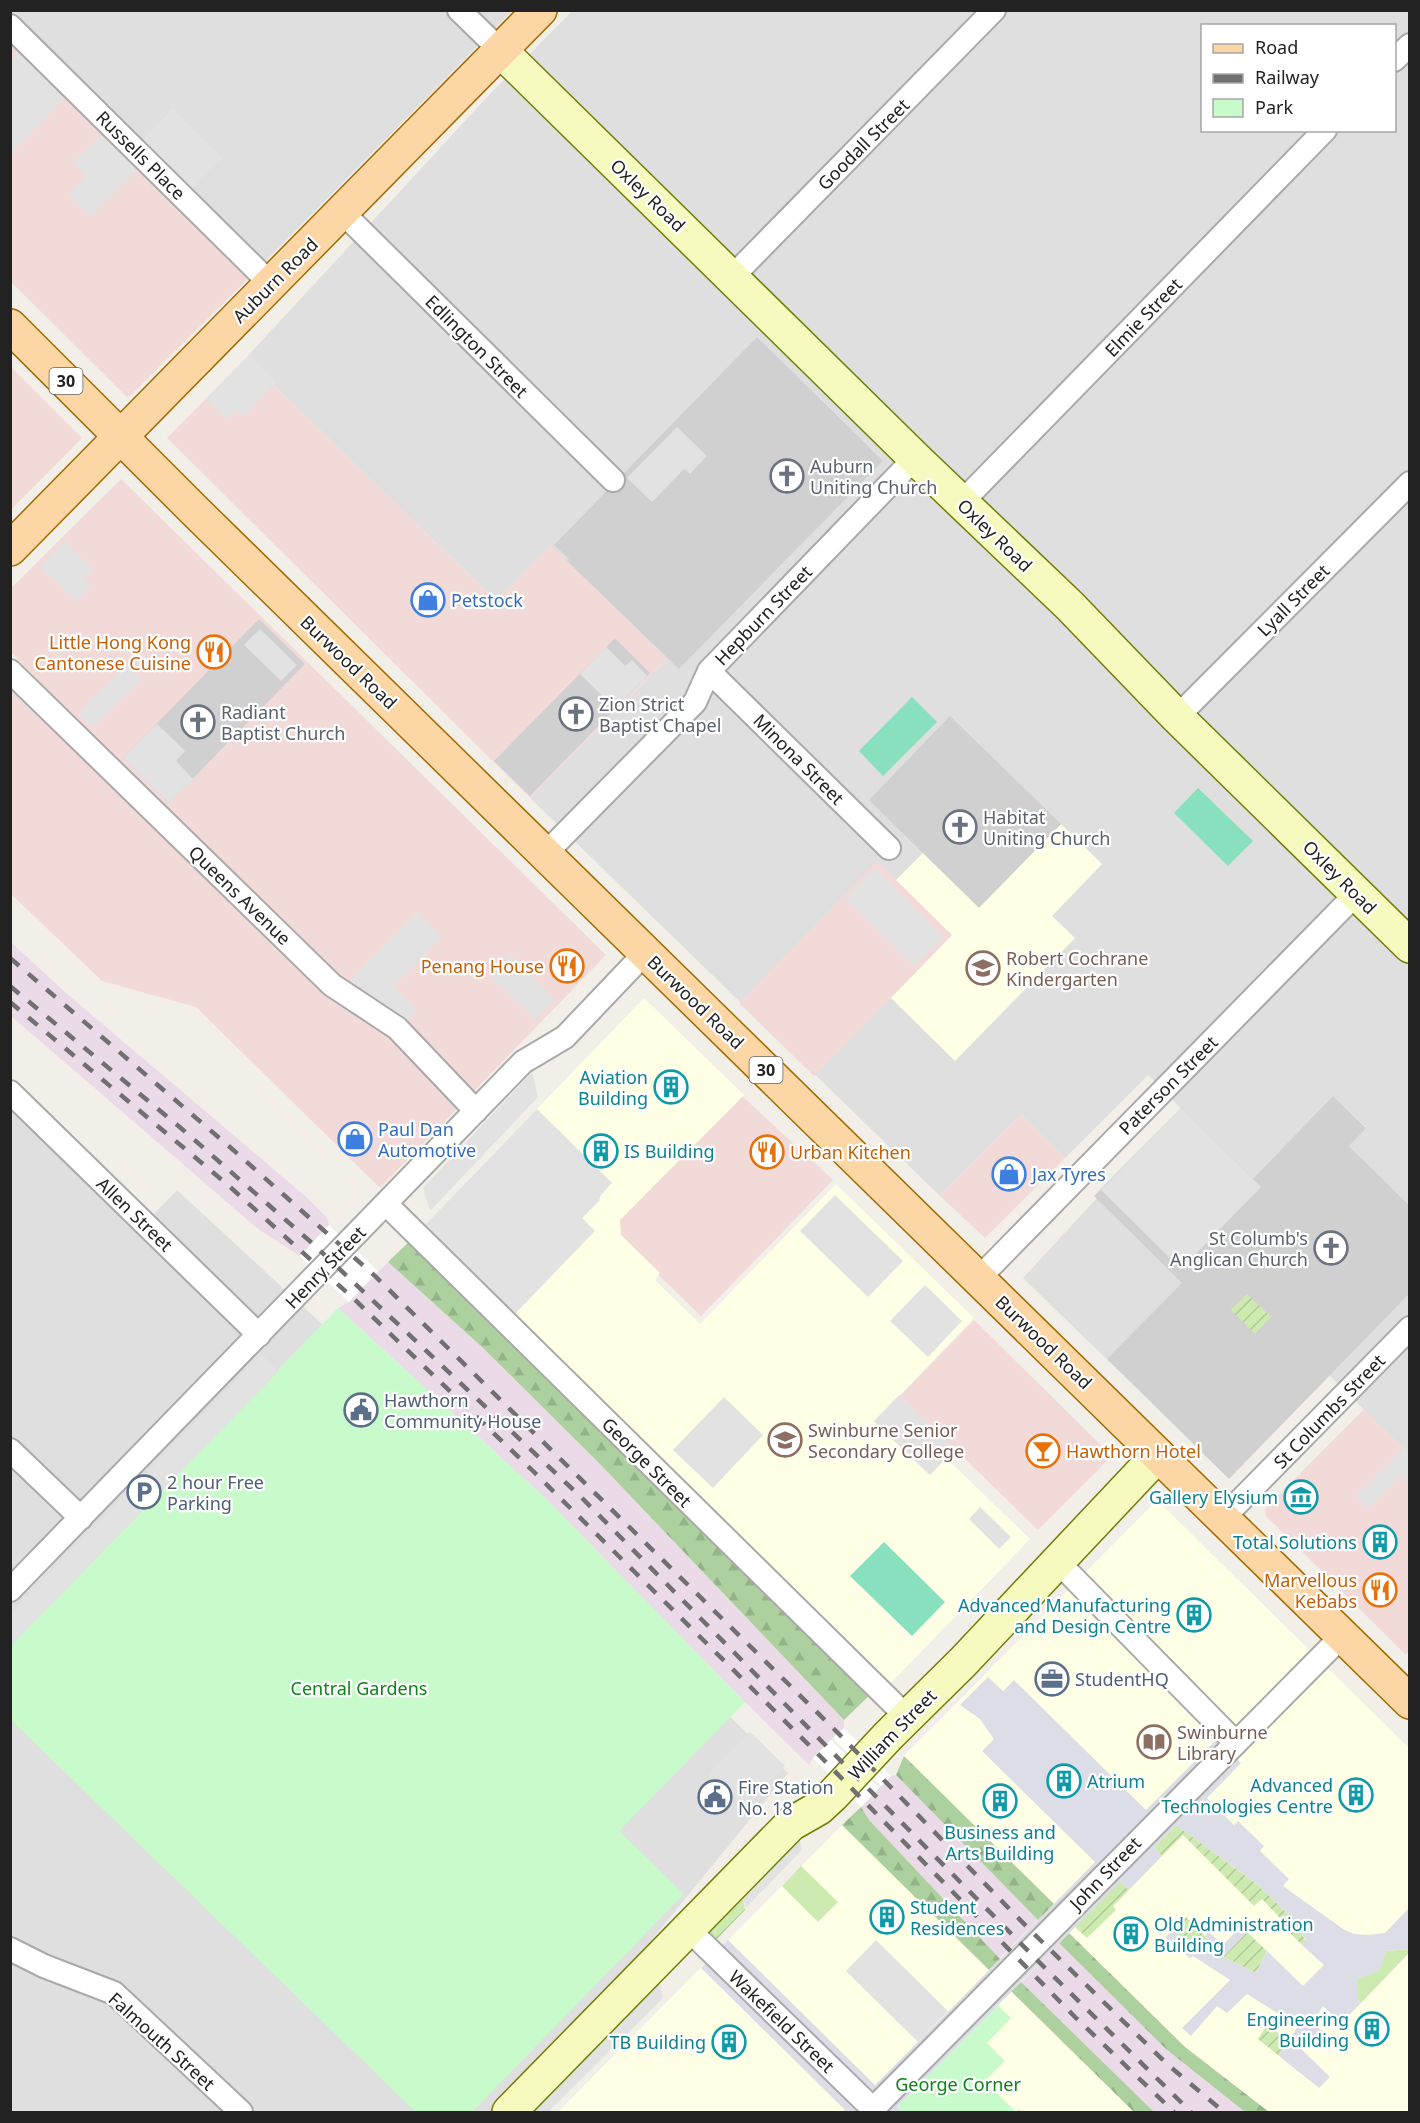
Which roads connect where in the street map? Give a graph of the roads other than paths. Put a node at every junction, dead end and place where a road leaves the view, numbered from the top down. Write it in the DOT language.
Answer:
graph roads {
  1 [pos="459,10"];
  2 [pos="540,10"];
  3 [pos="994,10"];
  4 [pos="10,26"];
  5 [pos="1410,45"];
  6 [pos="501,51"];
  7 [pos="1396,59"];
  8 [pos="1324,132"];
  9 [pos="342,212"];
  10 [pos="732,277"];
  11 [pos="271,284"];
  12 [pos="10,326"];
  13 [pos="122,437"];
  14 [pos="915,458"];
  15 [pos="613,480"];
  16 [pos="1410,483"];
  17 [pos="961,503"];
  18 [pos="10,549"];
  19 [pos="10,671"];
  20 [pos="709,671"];
  21 [pos="1177,717"];
  22 [pos="889,848"];
  23 [pos="545,854"];
  24 [pos="1357,894"];
  25 [pos="1410,946"];
  26 [pos="645,952"];
  27 [pos="10,1092"];
  28 [pos="477,1110"];
  29 [pos="386,1204"];
  30 [pos="979,1278"];
  31 [pos="1410,1328"];
  32 [pos="259,1335"];
  33 [pos="10,1450"];
  34 [pos="1158,1455"];
  35 [pos="81,1518"];
  36 [pos="1222,1519"];
  37 [pos="1057,1561"];
  38 [pos="10,1590"];
  39 [pos="1342,1636"];
  40 [pos="1410,1702"];
  41 [pos="908,1718"];
  42 [pos="1231,1745"];
  43 [pos="688,1929"];
  44 [pos="10,1949"];
  45 [pos="511,2110"];
  46 [pos="873,2111"];
  47 [pos="241,2112"];
  1 -- 6 [label="street"];
  2 -- 6 [label="main road, Auburn Road"];
  3 -- 10 [label="street, Goodall Street"];
  4 -- 11 [label="street, Russells Place"];
  5 -- 7 [label="street"];
  6 -- 9 [label="main road, Auburn Road"];
  6 -- 10 [label="street, Oxley Road"];
  8 -- 17 [label="street, Elmie Street"];
  9 -- 11 [label="main road, Auburn Road"];
  9 -- 15 [label="street, Edlington Street"];
  10 -- 14 [label="street, Oxley Road"];
  11 -- 13 [label="main road, Auburn Road"];
  12 -- 13 [label="main road, Burwood Road / 30"];
  13 -- 18 [label="main road, Auburn Road"];
  13 -- 23 [label="main road, Burwood Road / 30"];
  14 -- 17 [label="street, Oxley Road"];
  14 -- 20 [label="street, Hepburn Street"];
  16 -- 21 [label="street, Lyall Street"];
  17 -- 21 [label="street, Oxley Road"];
  19 -- 28 [label="street, Queens Avenue"];
  20 -- 22 [label="street, Minona Street"];
  20 -- 23 [label="street, Hepburn Street"];
  21 -- 24 [label="street, Oxley Road"];
  23 -- 26 [label="main road, Burwood Road / 30"];
  24 -- 25 [label="street, Oxley Road"];
  24 -- 30 [label="street, Paterson Street"];
  26 -- 28 [label="street, Henry Street"];
  26 -- 30 [label="main road, Burwood Road / 30"];
  27 -- 32 [label="street, Allen Street"];
  28 -- 29 [label="street, Henry Street"];
  29 -- 32 [label="street, Henry Street"];
  29 -- 41 [label="street, George Street"];
  30 -- 34 [label="main road, Burwood Road / 30"];
  31 -- 36 [label="street, St Columbs Street"];
  32 -- 35 [label="street, Henry Street"];
  33 -- 35 [label="street"];
  34 -- 36 [label="main road, Burwood Road / 30"];
  34 -- 37 [label="street, William Street"];
  35 -- 38 [label="street, Henry Street"];
  36 -- 39 [label="main road, Burwood Road / 30"];
  37 -- 41 [label="street, William Street"];
  37 -- 42 [label="street"];
  39 -- 40 [label="main road, Burwood Road / 30"];
  39 -- 42 [label="street, John Street"];
  41 -- 43 [label="street, William Street"];
  42 -- 46 [label="street, John Street"];
  43 -- 45 [label="street, William Street"];
  43 -- 46 [label="street, Wakefield Street"];
  44 -- 47 [label="street, Falmouth Street"];
}
